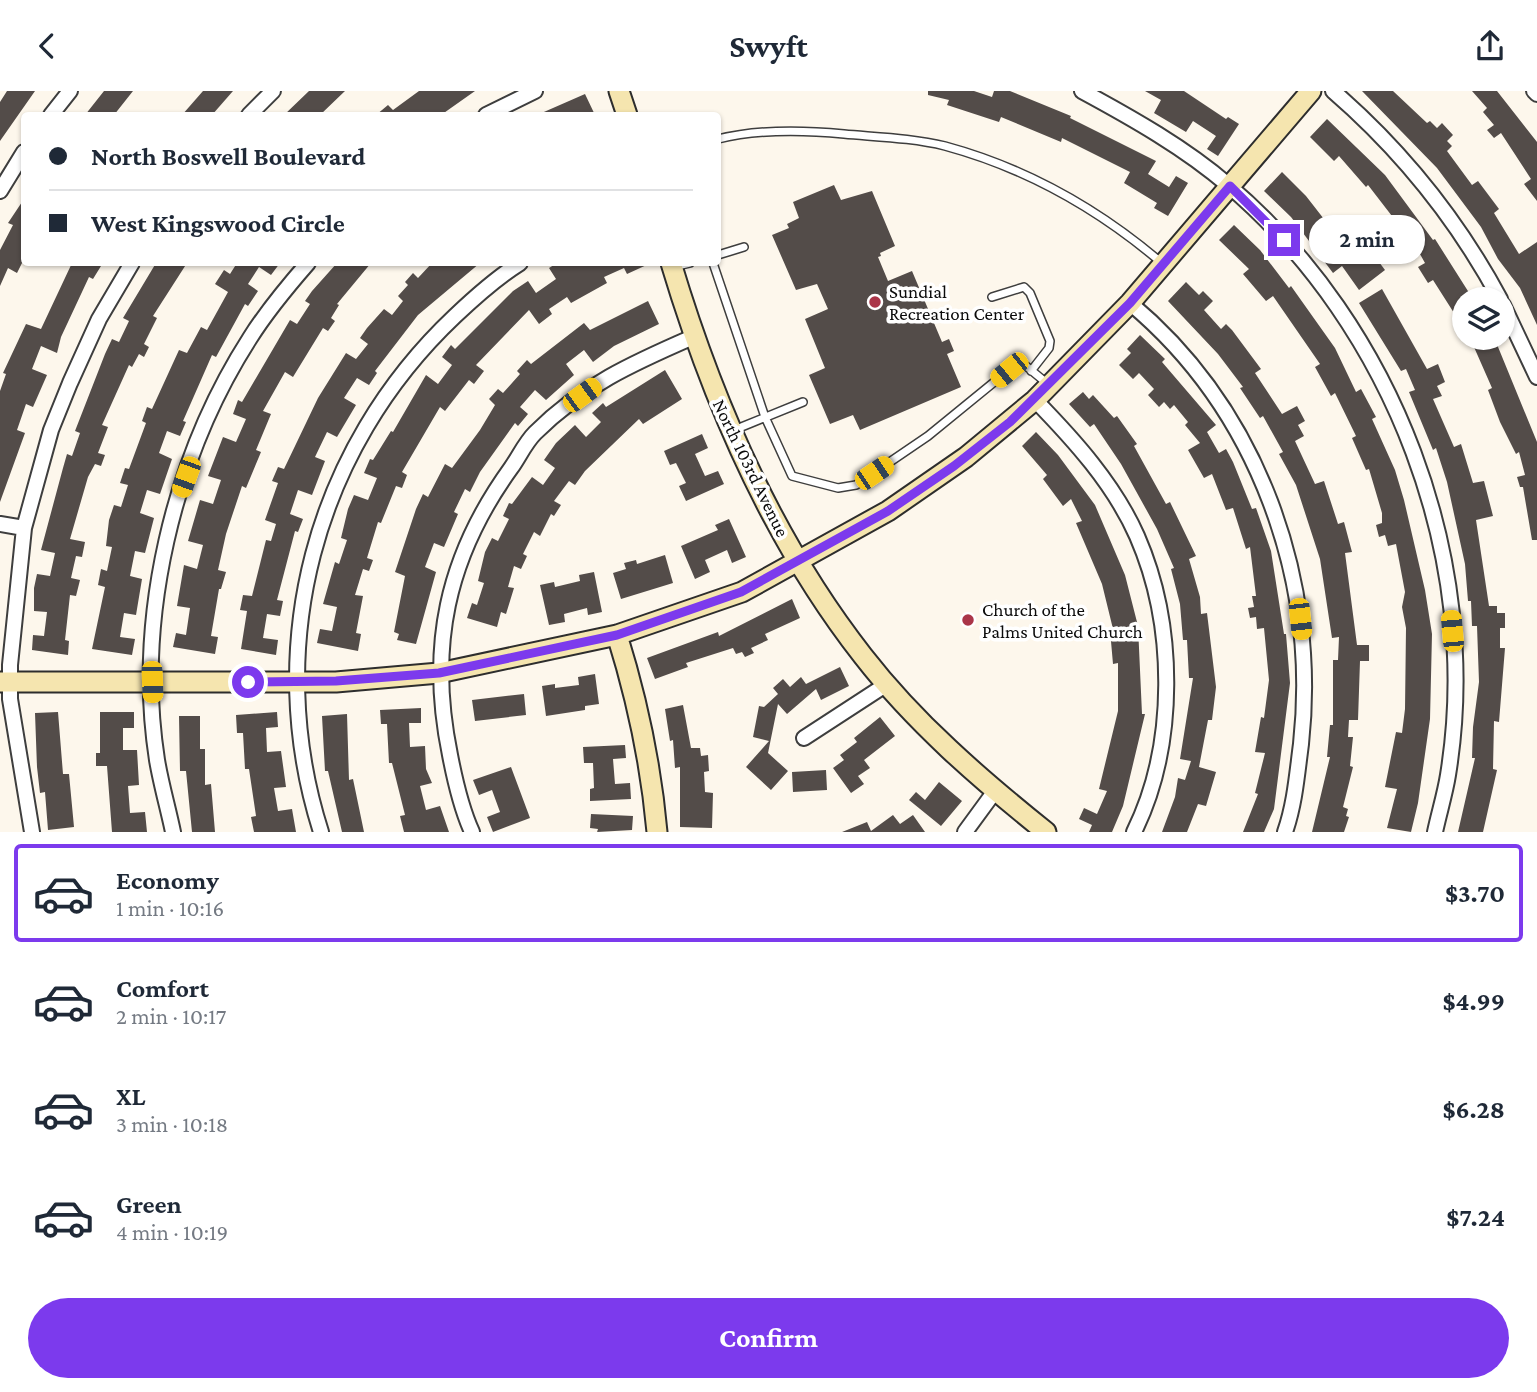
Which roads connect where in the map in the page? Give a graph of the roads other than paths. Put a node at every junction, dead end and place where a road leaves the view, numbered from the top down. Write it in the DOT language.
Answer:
graph roads {
  1 [pos="70,91"];
  2 [pos="535,91"];
  3 [pos="619,91"];
  4 [pos="1082,91"];
  5 [pos="1311,91"];
  6 [pos="1333,91"];
  7 [pos="266,93"];
  8 [pos="53,112"];
  9 [pos="250,112"];
  10 [pos="492,112"];
  11 [pos="626,112"];
  12 [pos="721,139"];
  13 [pos="21,157"];
  14 [pos="1230,186"];
  15 [pos="0,191"];
  16 [pos="744,247"];
  17 [pos="721,254"];
  18 [pos="1163,264"];
  19 [pos="130,266"];
  20 [pos="306,266"];
  21 [pos="516,266"];
  22 [pos="678,266"];
  23 [pos="714,266"];
  24 [pos="1492,287"];
  25 [pos="992,297"];
  26 [pos="1130,303"];
  27 [pos="1515,330"];
  28 [pos="693,337"];
  29 [pos="1031,371"];
  30 [pos="1537,377"];
  31 [pos="1042,393"];
  32 [pos="803,402"];
  33 [pos="765,417"];
  34 [pos="730,432"];
  35 [pos="0,524"];
  36 [pos="24,528"];
  37 [pos="799,561"];
  38 [pos="617,635"];
  39 [pos="439,673"];
  40 [pos="5,682"];
  41 [pos="152,682"];
  42 [pos="296,682"];
  43 [pos="887,684"];
  44 [pos="804,739"];
  45 [pos="995,791"];
  46 [pos="32,832"];
  47 [pos="173,832"];
  48 [pos="321,832"];
  49 [pos="472,832"];
  50 [pos="657,832"];
  51 [pos="965,832"];
  52 [pos="1046,832"];
  53 [pos="1134,832"];
  54 [pos="1285,832"];
  55 [pos="1435,832"];
  1 -- 8 [label="street"];
  2 -- 10 [label="street"];
  3 -- 11 [label="street"];
  4 -- 14 [label="street"];
  5 -- 14 [label="street"];
  6 -- 24 [label="street"];
  7 -- 9 [label="street"];
  12 -- 18 [label="lane"];
  13 -- 15 [label="street"];
  14 -- 18 [label="street"];
  14 -- 55 [label="street"];
  16 -- 17 [label="lane"];
  18 -- 26 [label="street"];
  19 -- 36 [label="street"];
  20 -- 41 [label="street"];
  21 -- 42 [label="street"];
  22 -- 28 [label="street, North 103rd Avenue"];
  23 -- 33 [label="lane"];
  25 -- 29 [label="lane"];
  26 -- 31 [label="street"];
  26 -- 54 [label="street"];
  27 -- 30 [label="street"];
  28 -- 34 [label="street, North 103rd Avenue"];
  28 -- 39 [label="street"];
  29 -- 31 [label="lane"];
  29 -- 33 [label="lane"];
  31 -- 37 [label="street"];
  31 -- 53 [label="street"];
  32 -- 33 [label="lane"];
  33 -- 34 [label="lane"];
  34 -- 37 [label="street, North 103rd Avenue"];
  35 -- 36 [label="street"];
  36 -- 40 [label="street"];
  37 -- 38 [label="street"];
  37 -- 43 [label="street, North 103rd Avenue"];
  38 -- 39 [label="street"];
  38 -- 50 [label="street"];
  39 -- 42 [label="street"];
  39 -- 49 [label="street"];
  40 -- 41 [label="street"];
  40 -- 46 [label="street"];
  41 -- 42 [label="street"];
  41 -- 47 [label="street"];
  42 -- 48 [label="street"];
  43 -- 44 [label="street"];
  43 -- 45 [label="street, North 103rd Avenue"];
  45 -- 51 [label="street"];
  45 -- 52 [label="street, North 103rd Avenue"];
}
